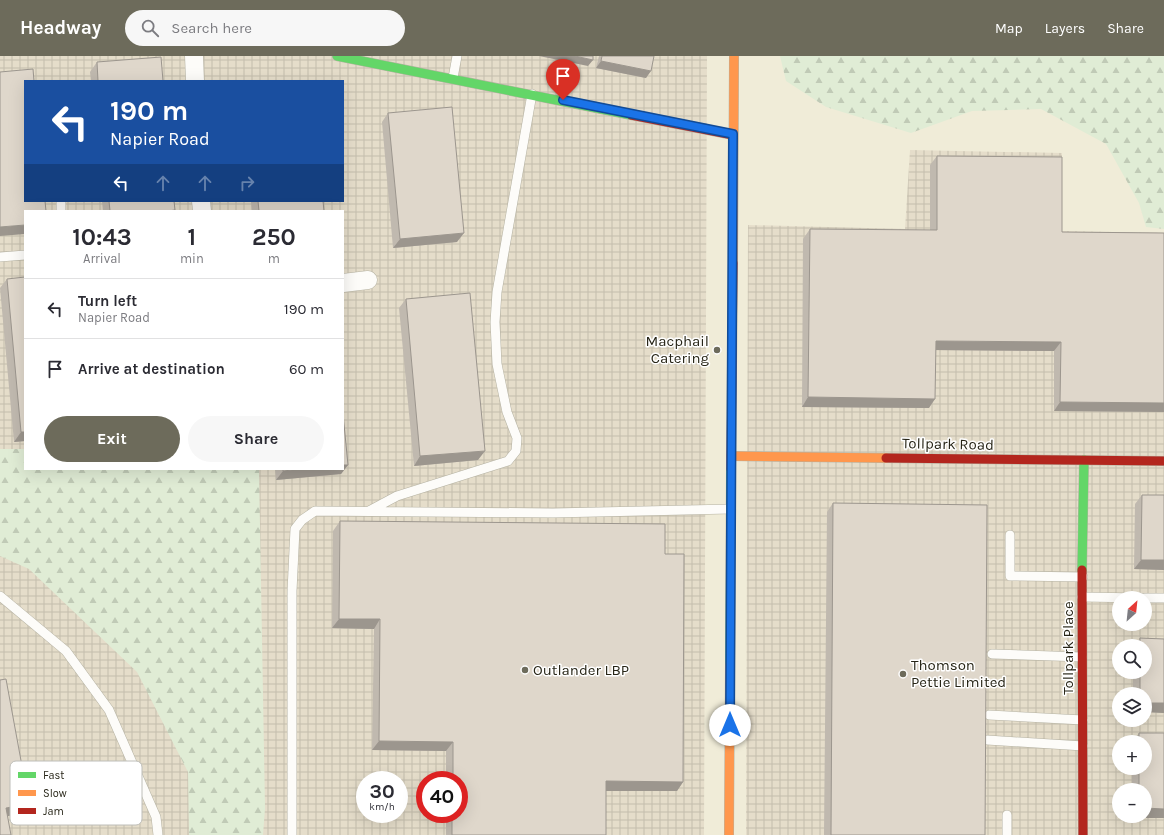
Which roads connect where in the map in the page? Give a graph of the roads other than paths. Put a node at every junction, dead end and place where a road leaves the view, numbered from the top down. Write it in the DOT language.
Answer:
graph roads {
  1 [pos="194,56"];
  2 [pos="338,56"];
  3 [pos="457,56"];
  4 [pos="734,56"];
  5 [pos="453,78"];
  6 [pos="195,80"];
  7 [pos="532,94"];
  8 [pos="733,134"];
  9 [pos="24,256"];
  10 [pos="0,257"];
  11 [pos="368,280"];
  12 [pos="344,282"];
  13 [pos="731,456"];
  14 [pos="1084,460"];
  15 [pos="1164,462"];
  16 [pos="731,509"];
  17 [pos="368,512"];
  18 [pos="1010,535"];
  19 [pos="1083,578"];
  20 [pos="0,596"];
  21 [pos="1082,598"];
  22 [pos="1112,598"];
  23 [pos="1152,598"];
  24 [pos="1164,598"];
  25 [pos="992,654"];
  26 [pos="1082,657"];
  27 [pos="989,715"];
  28 [pos="1082,720"];
  29 [pos="988,740"];
  30 [pos="1083,746"];
  31 [pos="131,761"];
  32 [pos="142,785"];
  33 [pos="1007,815"];
  34 [pos="158,835"];
  35 [pos="292,835"];
  36 [pos="729,835"];
  37 [pos="1007,835"];
  38 [pos="1083,835"];
  1 -- 6 [label="street"];
  2 -- 5 [label="street"];
  3 -- 5 [label="lane"];
  4 -- 8 [label="street"];
  5 -- 7 [label="street"];
  7 -- 8 [label="street"];
  7 -- 17 [label="lane"];
  8 -- 13 [label="street"];
  9 -- 10 [label="lane"];
  11 -- 12 [label="street"];
  13 -- 14 [label="street, Tollpark Road"];
  13 -- 16 [label="street"];
  14 -- 15 [label="street, Tollpark Road"];
  14 -- 19 [label="street, Tollpark Place"];
  16 -- 17 [label="lane"];
  16 -- 36 [label="street"];
  17 -- 35 [label="lane"];
  18 -- 19 [label="lane"];
  19 -- 21 [label="street, Tollpark Place"];
  20 -- 31 [label="lane"];
  21 -- 22 [label="lane"];
  21 -- 26 [label="street, Tollpark Place"];
  23 -- 24 [label="lane"];
  25 -- 26 [label="lane"];
  26 -- 28 [label="street, Tollpark Place"];
  27 -- 28 [label="lane"];
  28 -- 30 [label="street, Tollpark Place"];
  29 -- 30 [label="lane"];
  30 -- 38 [label="street, Tollpark Place"];
  32 -- 34 [label="lane"];
  33 -- 37 [label="lane"];
}
